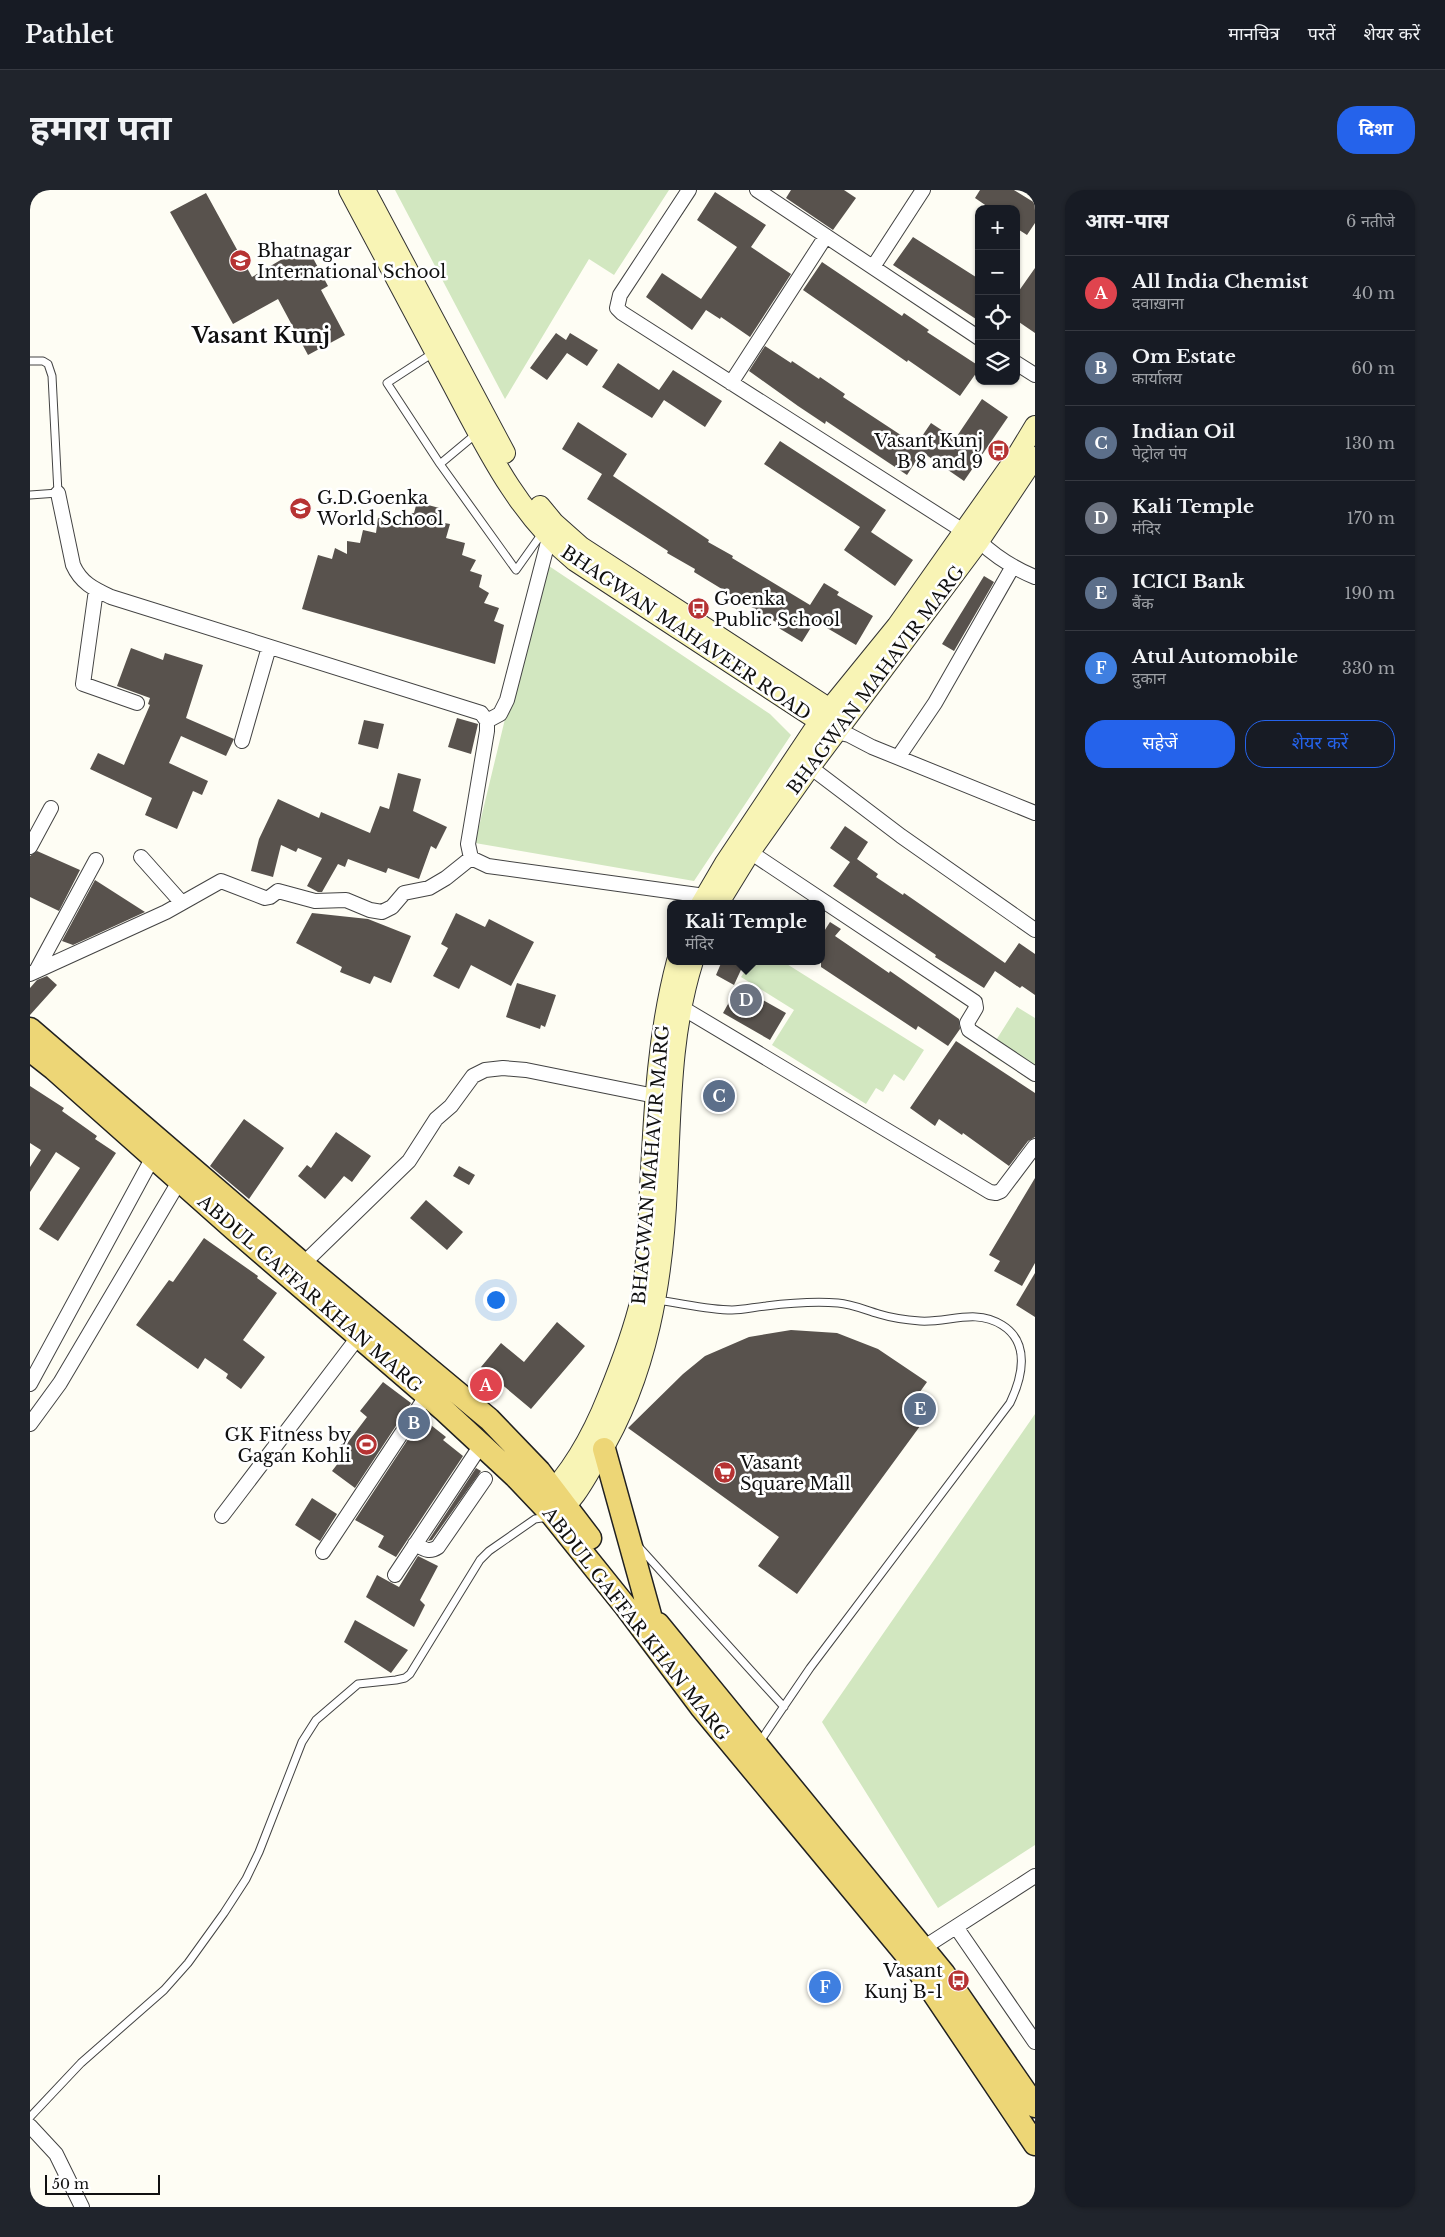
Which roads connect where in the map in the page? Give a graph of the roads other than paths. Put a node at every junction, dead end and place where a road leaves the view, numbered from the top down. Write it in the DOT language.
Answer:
graph roads {
  1 [pos="349,190"];
  2 [pos="365,190"];
  3 [pos="689,190"];
  4 [pos="757,190"];
  5 [pos="923,190"];
  6 [pos="826,236"];
  7 [pos="873,267"];
  8 [pos="975,335"];
  9 [pos="435,352"];
  10 [pos="30,361"];
  11 [pos="1020,366"];
  12 [pos="1035,375"];
  13 [pos="731,383"];
  14 [pos="1035,426"];
  15 [pos="478,432"];
  16 [pos="1035,457"];
  17 [pos="440,464"];
  18 [pos="58,493"];
  19 [pos="30,495"];
  20 [pos="546,534"];
  21 [pos="970,536"];
  22 [pos="1012,568"];
  23 [pos="1035,577"];
  24 [pos="96,590"];
  25 [pos="269,646"];
  26 [pos="137,703"];
  27 [pos="832,720"];
  28 [pos="487,721"];
  29 [pos="242,742"];
  30 [pos="899,756"];
  31 [pos="810,766"];
  32 [pos="51,808"];
  33 [pos="1035,814"];
  34 [pos="30,847"];
  35 [pos="750,852"];
  36 [pos="142,857"];
  37 [pos="471,858"];
  38 [pos="96,860"];
  39 [pos="702,900"];
  40 [pos="709,900"];
  41 [pos="709,900"];
  42 [pos="822,900"];
  43 [pos="825,902"];
  44 [pos="182,903"];
  45 [pos="1035,930"];
  46 [pos="676,965"];
  47 [pos="692,965"];
  48 [pos="33,972"];
  49 [pos="681,1007"];
  50 [pos="30,1029"];
  51 [pos="30,1050"];
  52 [pos="1035,1074"];
  53 [pos="663,1095"];
  54 [pos="1035,1146"];
  55 [pos="153,1157"];
  56 [pos="180,1180"];
  57 [pos="303,1264"];
  58 [pos="656,1300"];
  59 [pos="359,1336"];
  60 [pos="36,1362"];
  61 [pos="30,1384"];
  62 [pos="428,1395"];
  63 [pos="30,1424"];
  64 [pos="481,1445"];
  65 [pos="604,1449"];
  66 [pos="485,1479"];
  67 [pos="550,1507"];
  68 [pos="222,1516"];
  69 [pos="626,1532"];
  70 [pos="415,1544"];
  71 [pos="323,1552"];
  72 [pos="395,1574"];
  73 [pos="650,1615"];
  74 [pos="784,1706"];
  75 [pos="757,1746"];
  76 [pos="1035,1876"];
  77 [pos="956,1927"];
  78 [pos="923,1948"];
  79 [pos="1035,2042"];
  80 [pos="1035,2106"];
  81 [pos="30,2117"];
  82 [pos="30,2126"];
  83 [pos="1035,2144"];
  84 [pos="82,2207"];
  1 -- 9 [label="street, BHAGWAN MAHAVEER ROAD"];
  2 -- 27 [label="street, BHAGWAN MAHAVEER ROAD"];
  3 -- 13 [label="street"];
  4 -- 6 [label="street"];
  5 -- 7 [label="street"];
  6 -- 7 [label="street"];
  6 -- 13 [label="street"];
  7 -- 8 [label="street"];
  9 -- 15 [label="street, BHAGWAN MAHAVEER ROAD"];
  9 -- 17 [label="lane"];
  10 -- 18 [label="lane"];
  11 -- 12 [label="street"];
  13 -- 21 [label="street"];
  14 -- 21 [label="street, BHAGWAN MAHAVIR MARG"];
  15 -- 17 [label="lane"];
  15 -- 20 [label="street, BHAGWAN MAHAVEER ROAD"];
  16 -- 21 [label="street, BHAGWAN MAHAVIR MARG"];
  17 -- 20 [label="lane"];
  18 -- 19 [label="lane"];
  18 -- 24 [label="street"];
  20 -- 27 [label="street, BHAGWAN MAHAVEER ROAD"];
  20 -- 28 [label="street"];
  21 -- 22 [label="street"];
  21 -- 27 [label="street, BHAGWAN MAHAVIR MARG"];
  22 -- 23 [label="street"];
  22 -- 30 [label="street"];
  24 -- 25 [label="street"];
  24 -- 26 [label="street"];
  25 -- 28 [label="street"];
  25 -- 29 [label="street"];
  27 -- 30 [label="street"];
  27 -- 31 [label="street, BHAGWAN MAHAVIR MARG"];
  27 -- 40 [label="street, BHAGWAN MAHAVIR MARG"];
  28 -- 37 [label="street"];
  30 -- 33 [label="street"];
  31 -- 35 [label="street, BHAGWAN MAHAVIR MARG"];
  31 -- 45 [label="street"];
  32 -- 34 [label="street"];
  35 -- 41 [label="street, BHAGWAN MAHAVIR MARG"];
  35 -- 42 [label="street"];
  36 -- 44 [label="street"];
  37 -- 39 [label="street"];
  37 -- 44 [label="street"];
  38 -- 48 [label="street"];
  43 -- 52 [label="street"];
  44 -- 48 [label="street"];
  46 -- 53 [label="street, BHAGWAN MAHAVIR MARG"];
  47 -- 49 [label="street, BHAGWAN MAHAVIR MARG"];
  49 -- 53 [label="street, BHAGWAN MAHAVIR MARG"];
  49 -- 54 [label="street"];
  50 -- 57 [label="main road, ABDUL GAFFAR KHAN MARG"];
  51 -- 55 [label="main road, ABDUL GAFFAR KHAN MARG"];
  53 -- 57 [label="street"];
  53 -- 58 [label="street, BHAGWAN MAHAVIR MARG"];
  53 -- 67 [label="street, BHAGWAN MAHAVIR MARG"];
  55 -- 56 [label="main road, ABDUL GAFFAR KHAN MARG"];
  55 -- 60 [label="street"];
  56 -- 59 [label="main road, ABDUL GAFFAR KHAN MARG"];
  56 -- 63 [label="street"];
  57 -- 67 [label="main road, ABDUL GAFFAR KHAN MARG"];
  58 -- 65 [label="street, BHAGWAN MAHAVIR MARG"];
  58 -- 74 [label="lane"];
  59 -- 62 [label="main road, ABDUL GAFFAR KHAN MARG"];
  59 -- 68 [label="street"];
  60 -- 61 [label="street"];
  62 -- 64 [label="main road, ABDUL GAFFAR KHAN MARG"];
  62 -- 71 [label="street"];
  64 -- 67 [label="main road, ABDUL GAFFAR KHAN MARG"];
  64 -- 70 [label="street"];
  65 -- 67 [label="street, BHAGWAN MAHAVIR MARG"];
  65 -- 69 [label="main road"];
  66 -- 70 [label="street"];
  67 -- 73 [label="main road, ABDUL GAFFAR KHAN MARG"];
  67 -- 81 [label="lane"];
  67 -- 83 [label="main road, ABDUL GAFFAR KHAN MARG"];
  69 -- 73 [label="main road"];
  69 -- 74 [label="lane"];
  70 -- 72 [label="street"];
  73 -- 75 [label="main road, ABDUL GAFFAR KHAN MARG"];
  74 -- 75 [label="lane"];
  75 -- 78 [label="main road, ABDUL GAFFAR KHAN MARG"];
  76 -- 77 [label="street"];
  77 -- 78 [label="street"];
  77 -- 79 [label="street"];
  78 -- 80 [label="main road, ABDUL GAFFAR KHAN MARG"];
  82 -- 84 [label="street"];
}
